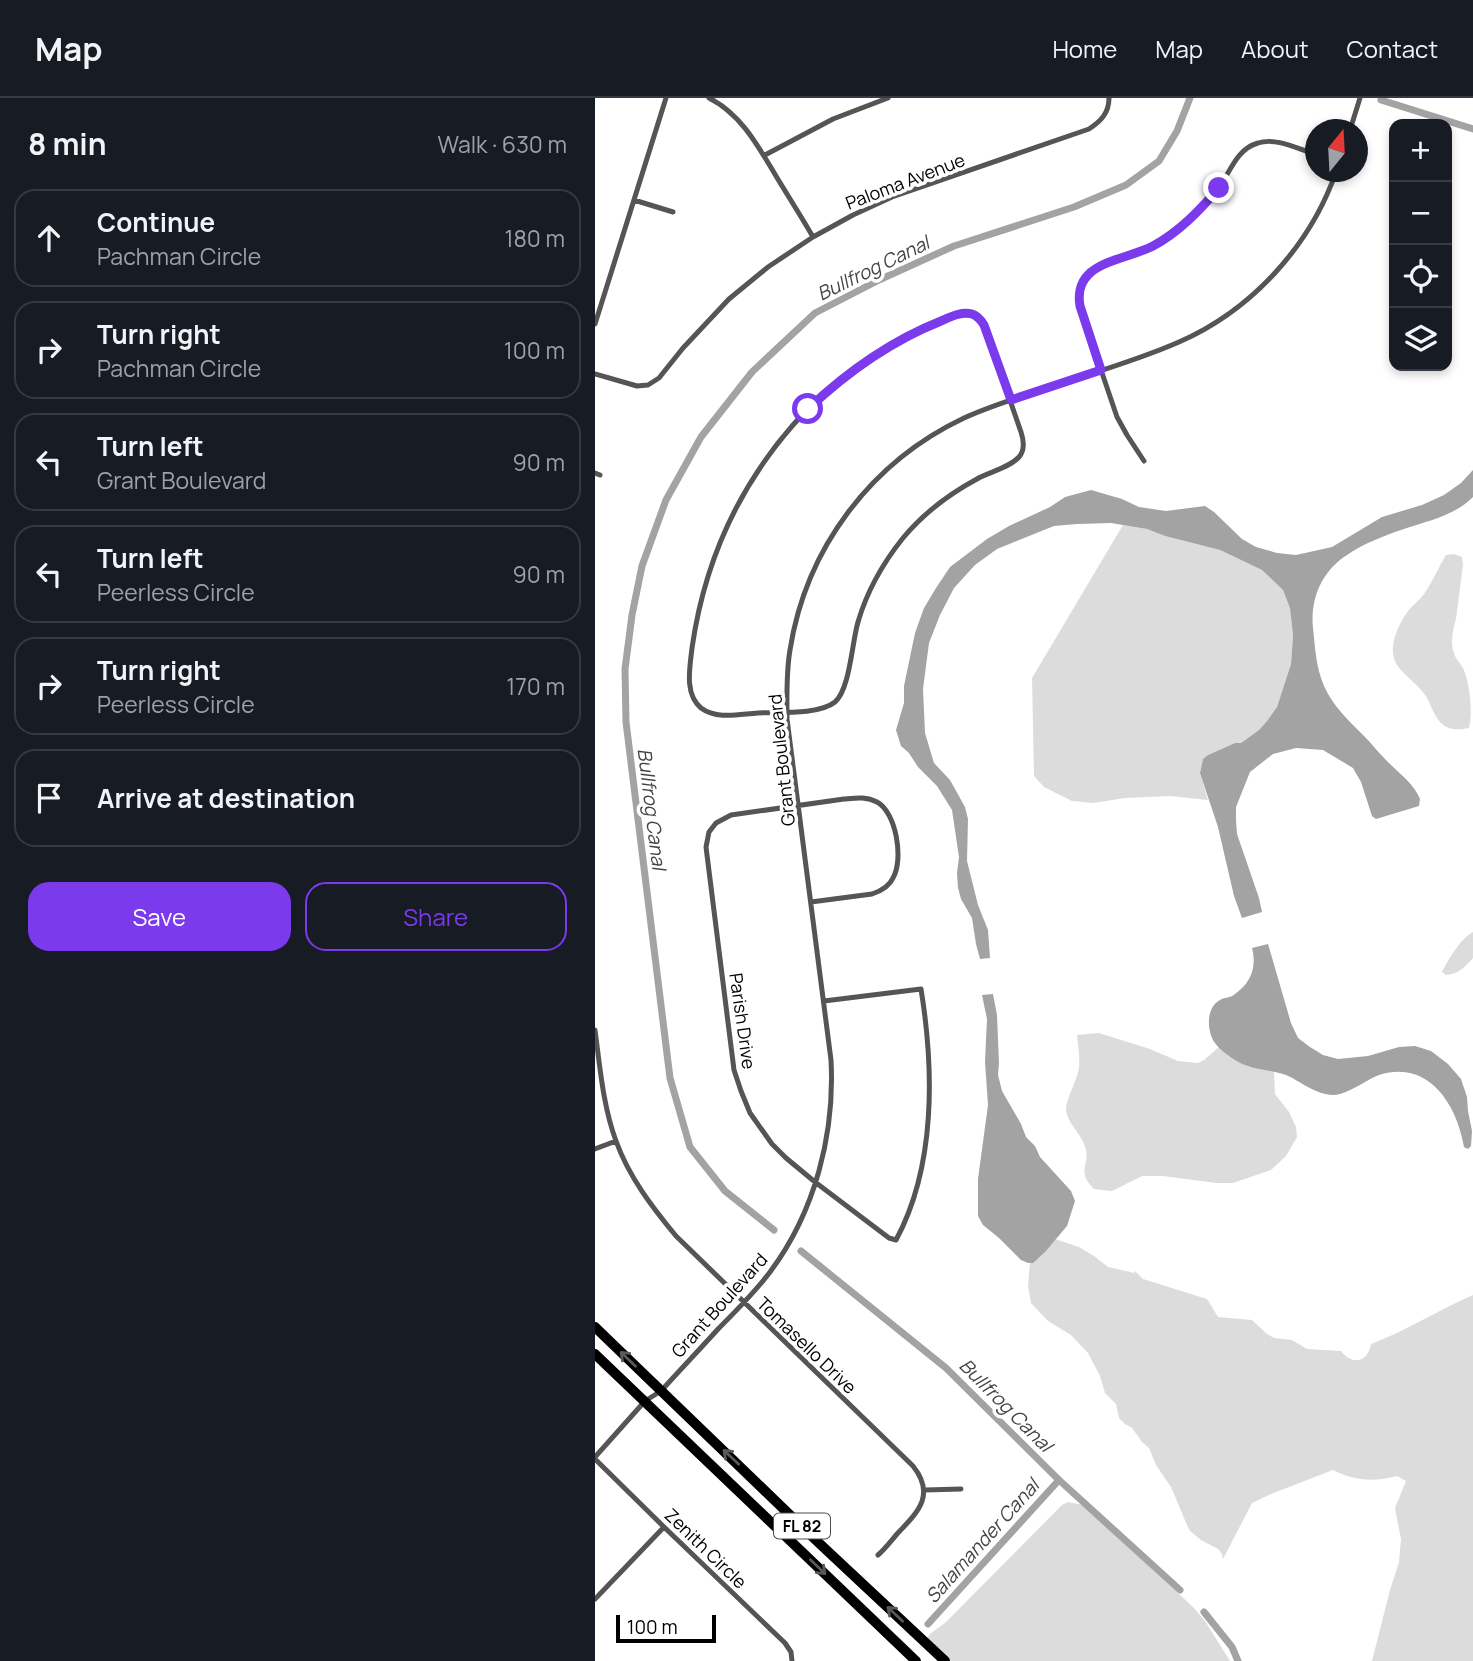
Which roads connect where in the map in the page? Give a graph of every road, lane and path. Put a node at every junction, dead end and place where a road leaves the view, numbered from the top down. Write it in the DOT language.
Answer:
graph roads {
  1 [pos="666,98"];
  2 [pos="709,98"];
  3 [pos="888,98"];
  4 [pos="1109,98"];
  5 [pos="1360,98"];
  6 [pos="1353,119"];
  7 [pos="1305,151"];
  8 [pos="765,155"];
  9 [pos="1332,182"];
  10 [pos="634,200"];
  11 [pos="673,212"];
  12 [pos="813,237"];
  13 [pos="595,324"];
  14 [pos="1101,370"];
  15 [pos="595,374"];
  16 [pos="1011,400"];
  17 [pos="1144,461"];
  18 [pos="787,711"];
  19 [pos="798,806"];
  20 [pos="811,902"];
  21 [pos="824,1001"];
  22 [pos="595,1030"];
  23 [pos="616,1141"];
  24 [pos="595,1149"];
  25 [pos="815,1182"];
  26 [pos="743,1303"];
  27 [pos="595,1327"];
  28 [pos="595,1354"];
  29 [pos="661,1391"];
  30 [pos="645,1401"];
  31 [pos="595,1458"];
  32 [pos="961,1489"];
  33 [pos="925,1490"];
  34 [pos="664,1527"];
  35 [pos="878,1555"];
  36 [pos="595,1599"];
  37 [pos="792,1661"];
  38 [pos="916,1661"];
  39 [pos="945,1661"];
  1 -- 10 [label="street"];
  2 -- 8 [label="street"];
  3 -- 8 [label="street"];
  4 -- 12 [label="street, Paloma Avenue"];
  5 -- 6 [label="street"];
  7 -- 14 [label="street"];
  8 -- 12 [label="street"];
  9 -- 14 [label="street, Grant Boulevard"];
  10 -- 11 [label="street"];
  10 -- 13 [label="street"];
  12 -- 15 [label="street, Paloma Avenue"];
  14 -- 16 [label="street, Grant Boulevard"];
  14 -- 17 [label="street"];
  16 -- 18 [label="street, Grant Boulevard"];
  16 -- 18 [label="street"];
  16 -- 18 [label="street"];
  18 -- 19 [label="street, Grant Boulevard"];
  19 -- 20 [label="street, Grant Boulevard"];
  19 -- 20 [label="street"];
  19 -- 25 [label="street, Parish Drive"];
  20 -- 21 [label="street, Grant Boulevard"];
  21 -- 25 [label="street, Grant Boulevard"];
  21 -- 25 [label="street, Parish Drive"];
  22 -- 23 [label="street, Tomasello Drive"];
  23 -- 24 [label="street"];
  23 -- 26 [label="street, Tomasello Drive"];
  25 -- 26 [label="street, Grant Boulevard"];
  26 -- 29 [label="street, Grant Boulevard"];
  26 -- 33 [label="street, Tomasello Drive"];
  29 -- 27 [label="highway, FL 82, one-way"];
  28 -- 30 [label="highway, FL 82"];
  29 -- 30 [label="street, Grant Boulevard"];
  39 -- 29 [label="highway, FL 82, one-way"];
  30 -- 31 [label="street, Grant Boulevard"];
  30 -- 38 [label="highway, FL 82, one-way"];
  31 -- 34 [label="street, Zenith Circle"];
  32 -- 33 [label="street"];
  33 -- 35 [label="street"];
  34 -- 36 [label="street"];
  34 -- 37 [label="street, Zenith Circle"];
}
